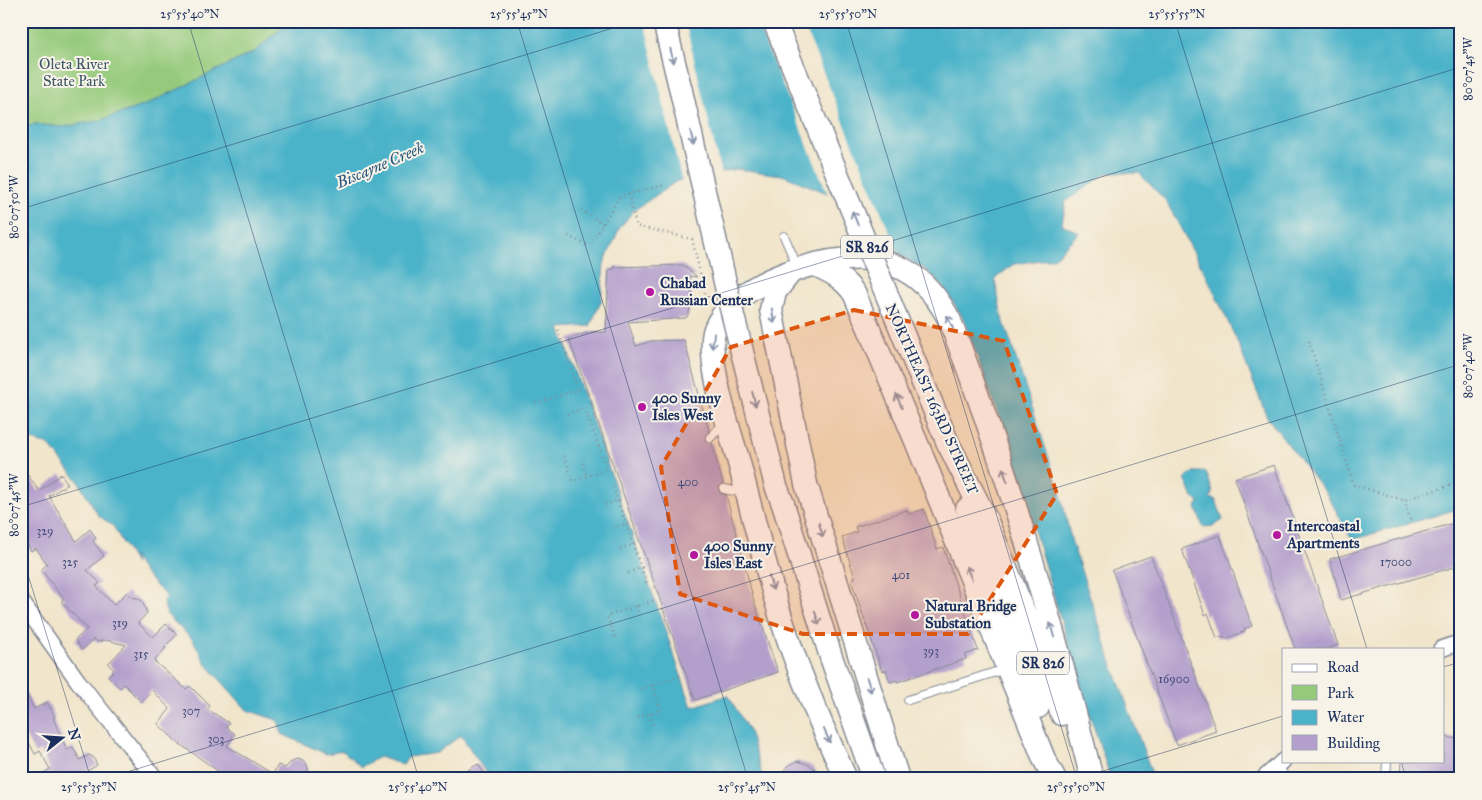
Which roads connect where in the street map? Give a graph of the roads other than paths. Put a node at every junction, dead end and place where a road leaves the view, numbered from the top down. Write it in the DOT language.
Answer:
graph roads {
  1 [pos="664,21"];
  2 [pos="774,21"];
  3 [pos="784,236"];
  4 [pos="801,269"];
  5 [pos="727,420"];
  6 [pos="710,438"];
  7 [pos="947,441"];
  8 [pos="724,489"];
  9 [pos="747,494"];
  10 [pos="21,601"];
  11 [pos="1461,642"];
  12 [pos="1444,648"];
  13 [pos="1007,668"];
  14 [pos="908,700"];
  15 [pos="1387,762"];
  16 [pos="1280,764"];
  17 [pos="156,779"];
  18 [pos="846,779"];
  19 [pos="874,779"];
  20 [pos="898,779"];
  21 [pos="1055,779"];
  22 [pos="1063,779"];
  23 [pos="1084,779"];
  24 [pos="1092,779"];
  25 [pos="1262,779"];
  26 [pos="1287,779"];
  27 [pos="1386,779"];
  1 -- 19 [label="main road, one-way, bridge"];
  7 -- 2 [label="main road, NORTHEAST 163RD STREET / SR 826, one-way, bridge"];
  3 -- 4 [label="lane"];
  4 -- 5 [label="main road, one-way"];
  13 -- 4 [label="main road, one-way"];
  4 -- 20 [label="main road, one-way"];
  24 -- 4 [label="main road, one-way"];
  5 -- 6 [label="lane"];
  5 -- 9 [label="main road"];
  7 -- 22 [label="main road"];
  7 -- 23 [label="main road, NORTHEAST 163RD STREET / SR 826"];
  8 -- 9 [label="lane"];
  9 -- 18 [label="main road, one-way"];
  10 -- 17 [label="street"];
  11 -- 12 [label="street"];
  13 -- 14 [label="lane"];
  13 -- 21 [label="main road"];
  15 -- 27 [label="lane"];
  16 -- 25 [label="street"];
  16 -- 26 [label="lane"];
}
